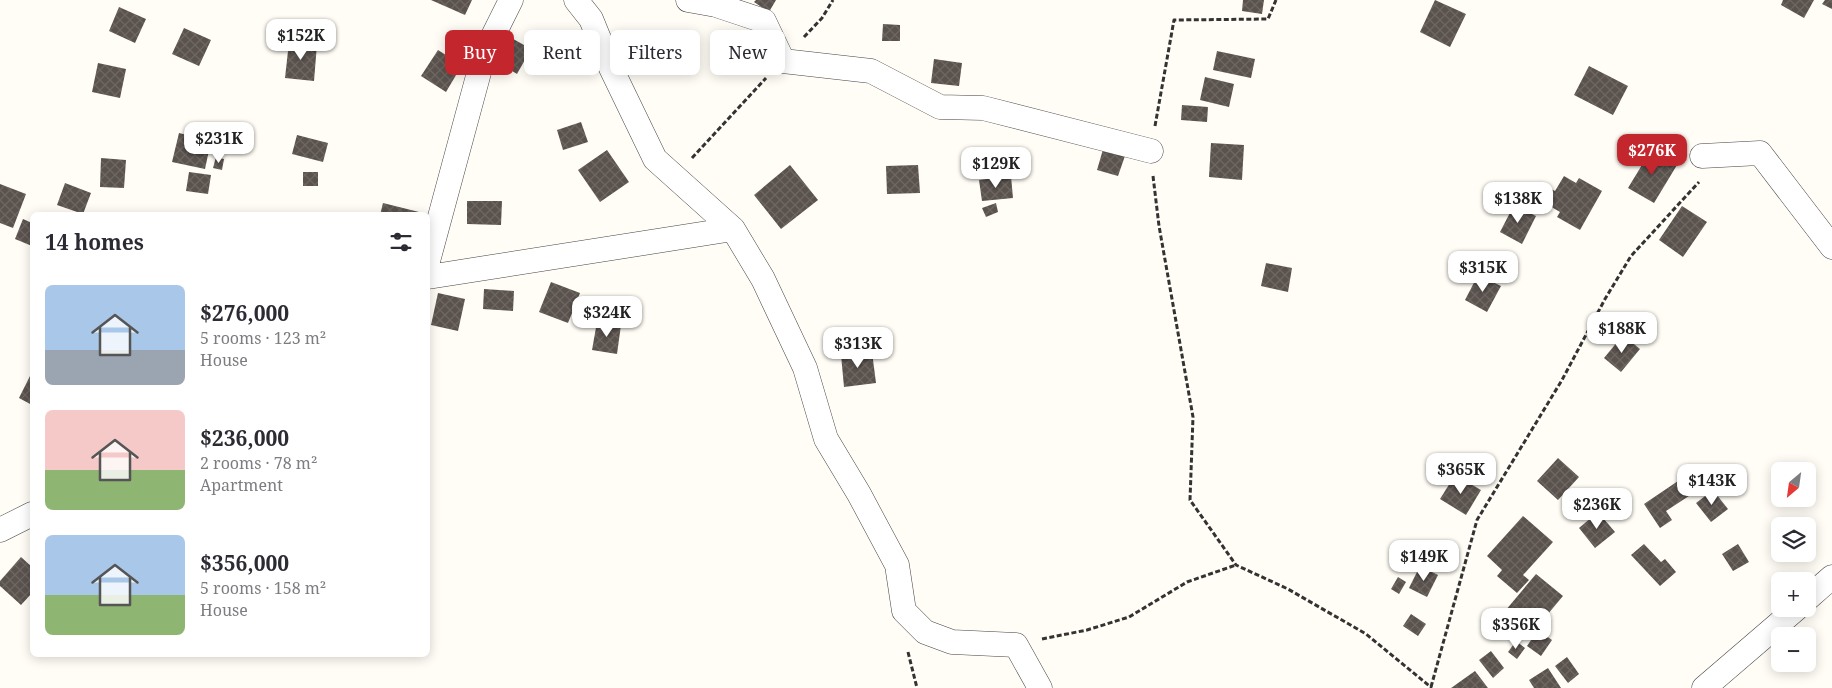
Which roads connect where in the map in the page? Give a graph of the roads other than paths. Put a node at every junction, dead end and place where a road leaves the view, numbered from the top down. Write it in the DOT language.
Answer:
graph roads {
  1 [pos="511,0"];
  2 [pos="576,0"];
  3 [pos="688,0"];
  4 [pos="1151,151"];
  5 [pos="1702,156"];
  6 [pos="733,229"];
  7 [pos="1832,247"];
  8 [pos="430,254"];
  9 [pos="430,276"];
  10 [pos="30,515"];
  11 [pos="0,530"];
  12 [pos="1832,577"];
  13 [pos="1816,591"];
  14 [pos="1787,617"];
  15 [pos="1040,688"];
  16 [pos="1704,688"];
  1 -- 8 [label="street"];
  2 -- 6 [label="street"];
  3 -- 4 [label="street"];
  5 -- 7 [label="street"];
  6 -- 9 [label="street"];
  6 -- 15 [label="street"];
  10 -- 11 [label="street"];
  12 -- 13 [label="street"];
  14 -- 16 [label="street"];
}
